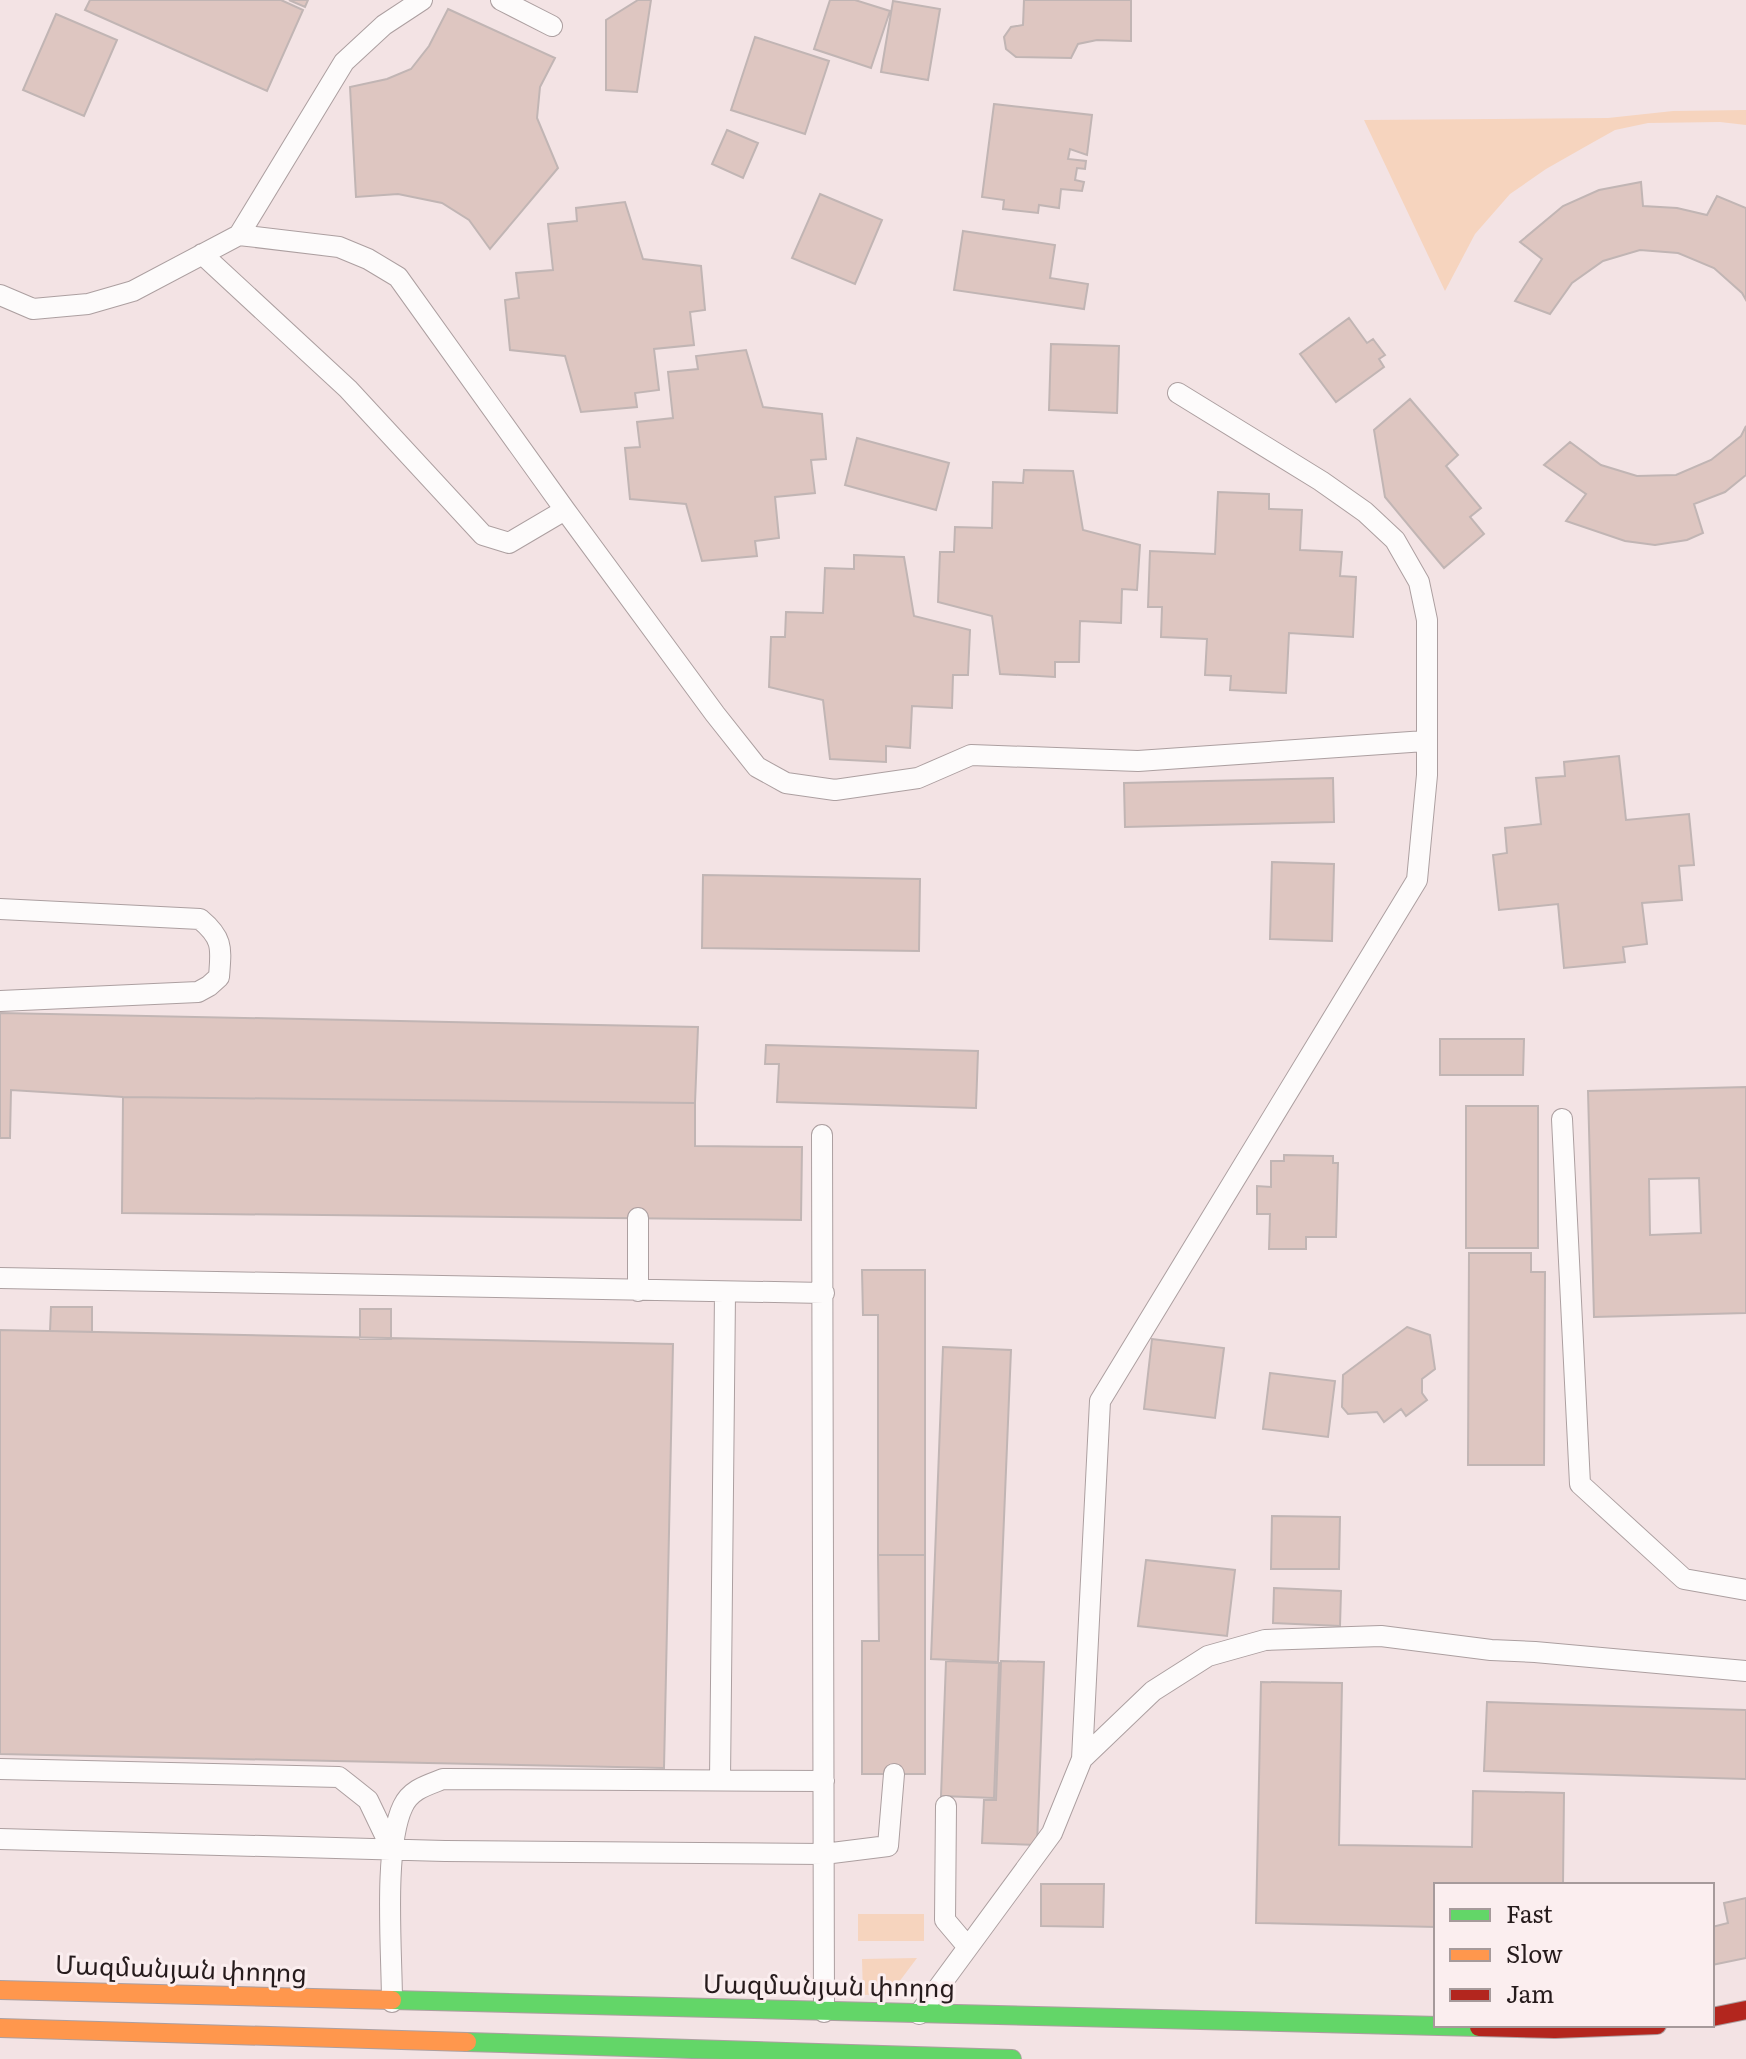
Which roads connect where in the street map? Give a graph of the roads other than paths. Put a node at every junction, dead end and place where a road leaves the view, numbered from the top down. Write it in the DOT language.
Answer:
graph roads {
  1 [pos="422,0"];
  2 [pos="501,0"];
  3 [pos="552,26"];
  4 [pos="239,235"];
  5 [pos="202,254"];
  6 [pos="0,295"];
  7 [pos="1178,393"];
  8 [pos="565,510"];
  9 [pos="1425,741"];
  10 [pos="0,909"];
  11 [pos="0,1001"];
  12 [pos="1562,1119"];
  13 [pos="822,1135"];
  14 [pos="638,1218"];
  15 [pos="0,1278"];
  16 [pos="638,1291"];
  17 [pos="725,1293"];
  18 [pos="824,1293"];
  19 [pos="1746,1590"];
  20 [pos="1746,1671"];
  21 [pos="1082,1759"];
  22 [pos="0,1769"];
  23 [pos="894,1774"];
  24 [pos="720,1780"];
  25 [pos="824,1781"];
  26 [pos="946,1806"];
  27 [pos="0,1839"];
  28 [pos="392,1850"];
  29 [pos="824,1854"];
  30 [pos="967,1946"];
  31 [pos="0,1990"];
  32 [pos="392,2001"];
  33 [pos="1746,2010"];
  34 [pos="824,2012"];
  35 [pos="919,2014"];
  36 [pos="1714,2017"];
  37 [pos="1434,2026"];
  38 [pos="1470,2027"];
  39 [pos="1606,2027"];
  40 [pos="0,2028"];
  41 [pos="391,2040"];
  42 [pos="1012,2059"];
  1 -- 4 [label="lane"];
  2 -- 3 [label="lane"];
  4 -- 5 [label="lane"];
  4 -- 8 [label="lane"];
  5 -- 6 [label="lane"];
  5 -- 8 [label="lane"];
  7 -- 9 [label="lane"];
  8 -- 9 [label="lane"];
  9 -- 21 [label="lane"];
  10 -- 11 [label="lane"];
  12 -- 19 [label="lane"];
  13 -- 18 [label="lane"];
  14 -- 16 [label="lane"];
  15 -- 16 [label="lane"];
  16 -- 17 [label="lane"];
  17 -- 18 [label="lane"];
  17 -- 24 [label="lane"];
  18 -- 25 [label="lane"];
  20 -- 21 [label="lane"];
  21 -- 30 [label="lane"];
  22 -- 28 [label="lane"];
  23 -- 29 [label="lane"];
  24 -- 25 [label="lane"];
  24 -- 28 [label="lane"];
  25 -- 29 [label="lane"];
  26 -- 30 [label="lane"];
  27 -- 28 [label="lane"];
  28 -- 29 [label="lane"];
  28 -- 32 [label="lane"];
  29 -- 34 [label="lane"];
  30 -- 35 [label="lane"];
  31 -- 32 [label="main road, Մազմանյան փողոց"];
  32 -- 34 [label="main road, Մազմանյան փողոց"];
  32 -- 41 [label="lane"];
  33 -- 36 [label="main road"];
  34 -- 35 [label="main road, Մազմանյան փողոց"];
  35 -- 37 [label="main road, Մազմանյան փողոց"];
  38 -- 39 [label="main road, Մազմանյան փողոց"];
  40 -- 41 [label="main road"];
  41 -- 42 [label="main road"];
}
